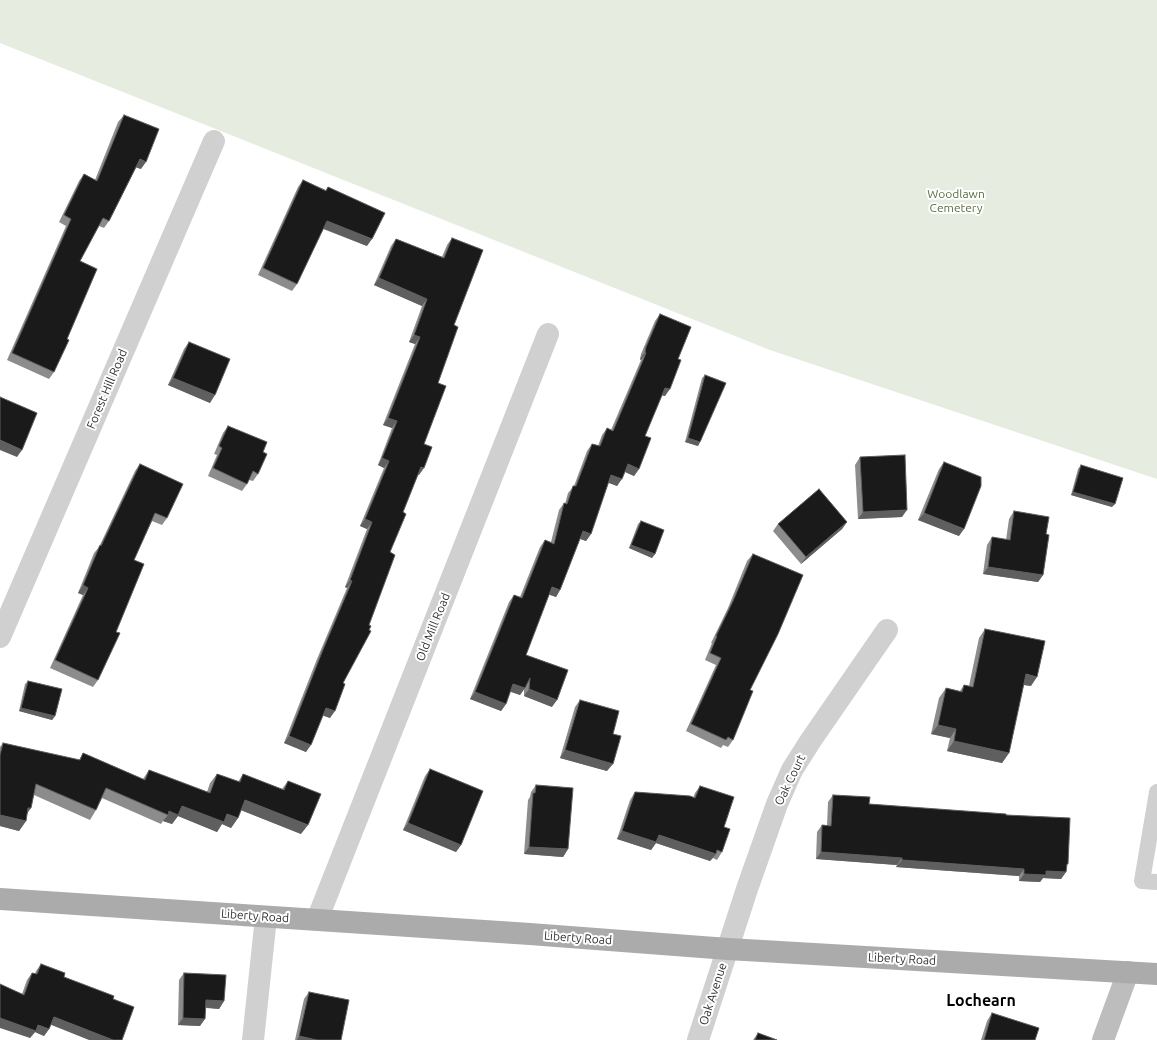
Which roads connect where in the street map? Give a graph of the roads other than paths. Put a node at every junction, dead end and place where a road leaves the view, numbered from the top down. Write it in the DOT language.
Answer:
graph roads {
  1 [pos="214,141"];
  2 [pos="548,334"];
  3 [pos="887,630"];
  4 [pos="0,637"];
  5 [pos="1157,792"];
  6 [pos="1149,882"];
  7 [pos="0,899"];
  8 [pos="266,917"];
  9 [pos="317,920"];
  10 [pos="728,949"];
  11 [pos="1128,972"];
  12 [pos="1157,974"];
  13 [pos="253,1040"];
  14 [pos="698,1040"];
  15 [pos="1103,1040"];
  1 -- 4 [label="street, Forest Hill Road"];
  2 -- 9 [label="street, Old Mill Road"];
  3 -- 10 [label="street, Oak Court"];
  5 -- 6 [label="lane"];
  7 -- 8 [label="main road, Liberty Road"];
  8 -- 9 [label="main road, Liberty Road"];
  8 -- 13 [label="street"];
  9 -- 10 [label="main road, Liberty Road"];
  10 -- 11 [label="main road, Liberty Road"];
  10 -- 14 [label="street, Oak Avenue"];
  11 -- 12 [label="main road, Liberty Road"];
  11 -- 15 [label="main road"];
}
